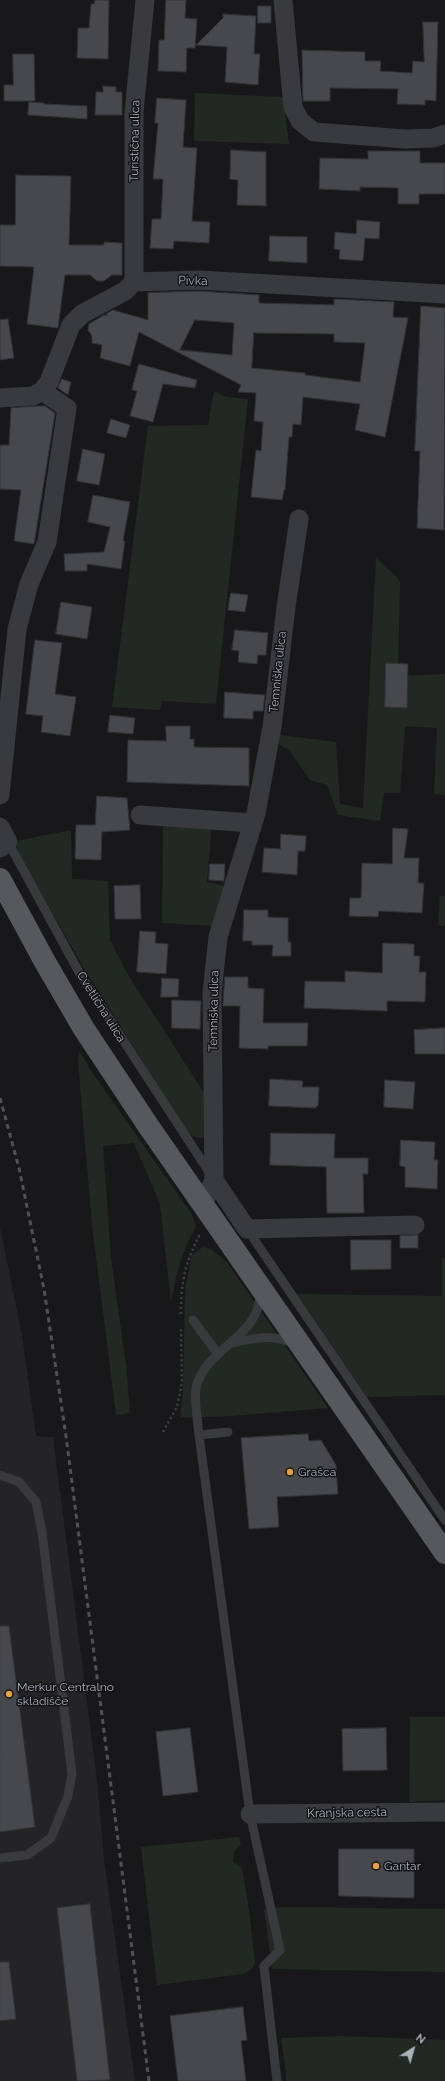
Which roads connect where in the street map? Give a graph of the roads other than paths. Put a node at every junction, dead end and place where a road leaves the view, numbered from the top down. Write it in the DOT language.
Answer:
graph roads {
  1 [pos="145,0"];
  2 [pos="283,0"];
  3 [pos="445,134"];
  4 [pos="134,282"];
  5 [pos="445,294"];
  6 [pos="42,391"];
  7 [pos="0,398"];
  8 [pos="298,519"];
  9 [pos="0,795"];
  10 [pos="140,815"];
  11 [pos="252,824"];
  12 [pos="3,839"];
  13 [pos="0,879"];
  14 [pos="214,1180"];
  15 [pos="203,1204"];
  16 [pos="415,1225"];
  17 [pos="247,1229"];
  18 [pos="258,1283"];
  19 [pos="193,1320"];
  20 [pos="233,1343"];
  21 [pos="306,1352"];
  22 [pos="218,1354"];
  23 [pos="228,1432"];
  24 [pos="199,1435"];
  25 [pos="0,1475"];
  26 [pos="445,1520"];
  27 [pos="445,1553"];
  28 [pos="445,1812"];
  29 [pos="250,1814"];
  30 [pos="0,1858"];
  31 [pos="277,2081"];
  1 -- 4 [label="street, Turistična ulica"];
  2 -- 3 [label="street"];
  4 -- 5 [label="street, Pivka"];
  4 -- 6 [label="street"];
  6 -- 7 [label="street"];
  6 -- 9 [label="street"];
  8 -- 11 [label="street, Temniška ulica"];
  10 -- 11 [label="street"];
  11 -- 14 [label="street, Temniška ulica"];
  12 -- 14 [label="lane, Cvetlična ulica"];
  13 -- 15 [label="main road"];
  14 -- 15 [label="street"];
  14 -- 17 [label="street"];
  15 -- 18 [label="main road"];
  16 -- 17 [label="street"];
  17 -- 26 [label="lane"];
  18 -- 20 [label="lane"];
  18 -- 21 [label="main road"];
  19 -- 22 [label="lane"];
  20 -- 21 [label="lane"];
  20 -- 22 [label="lane"];
  21 -- 27 [label="main road"];
  22 -- 24 [label="lane"];
  23 -- 24 [label="lane"];
  24 -- 29 [label="lane"];
  25 -- 30 [label="lane"];
  28 -- 29 [label="street, Kranjska cesta"];
  29 -- 31 [label="lane"];
}
